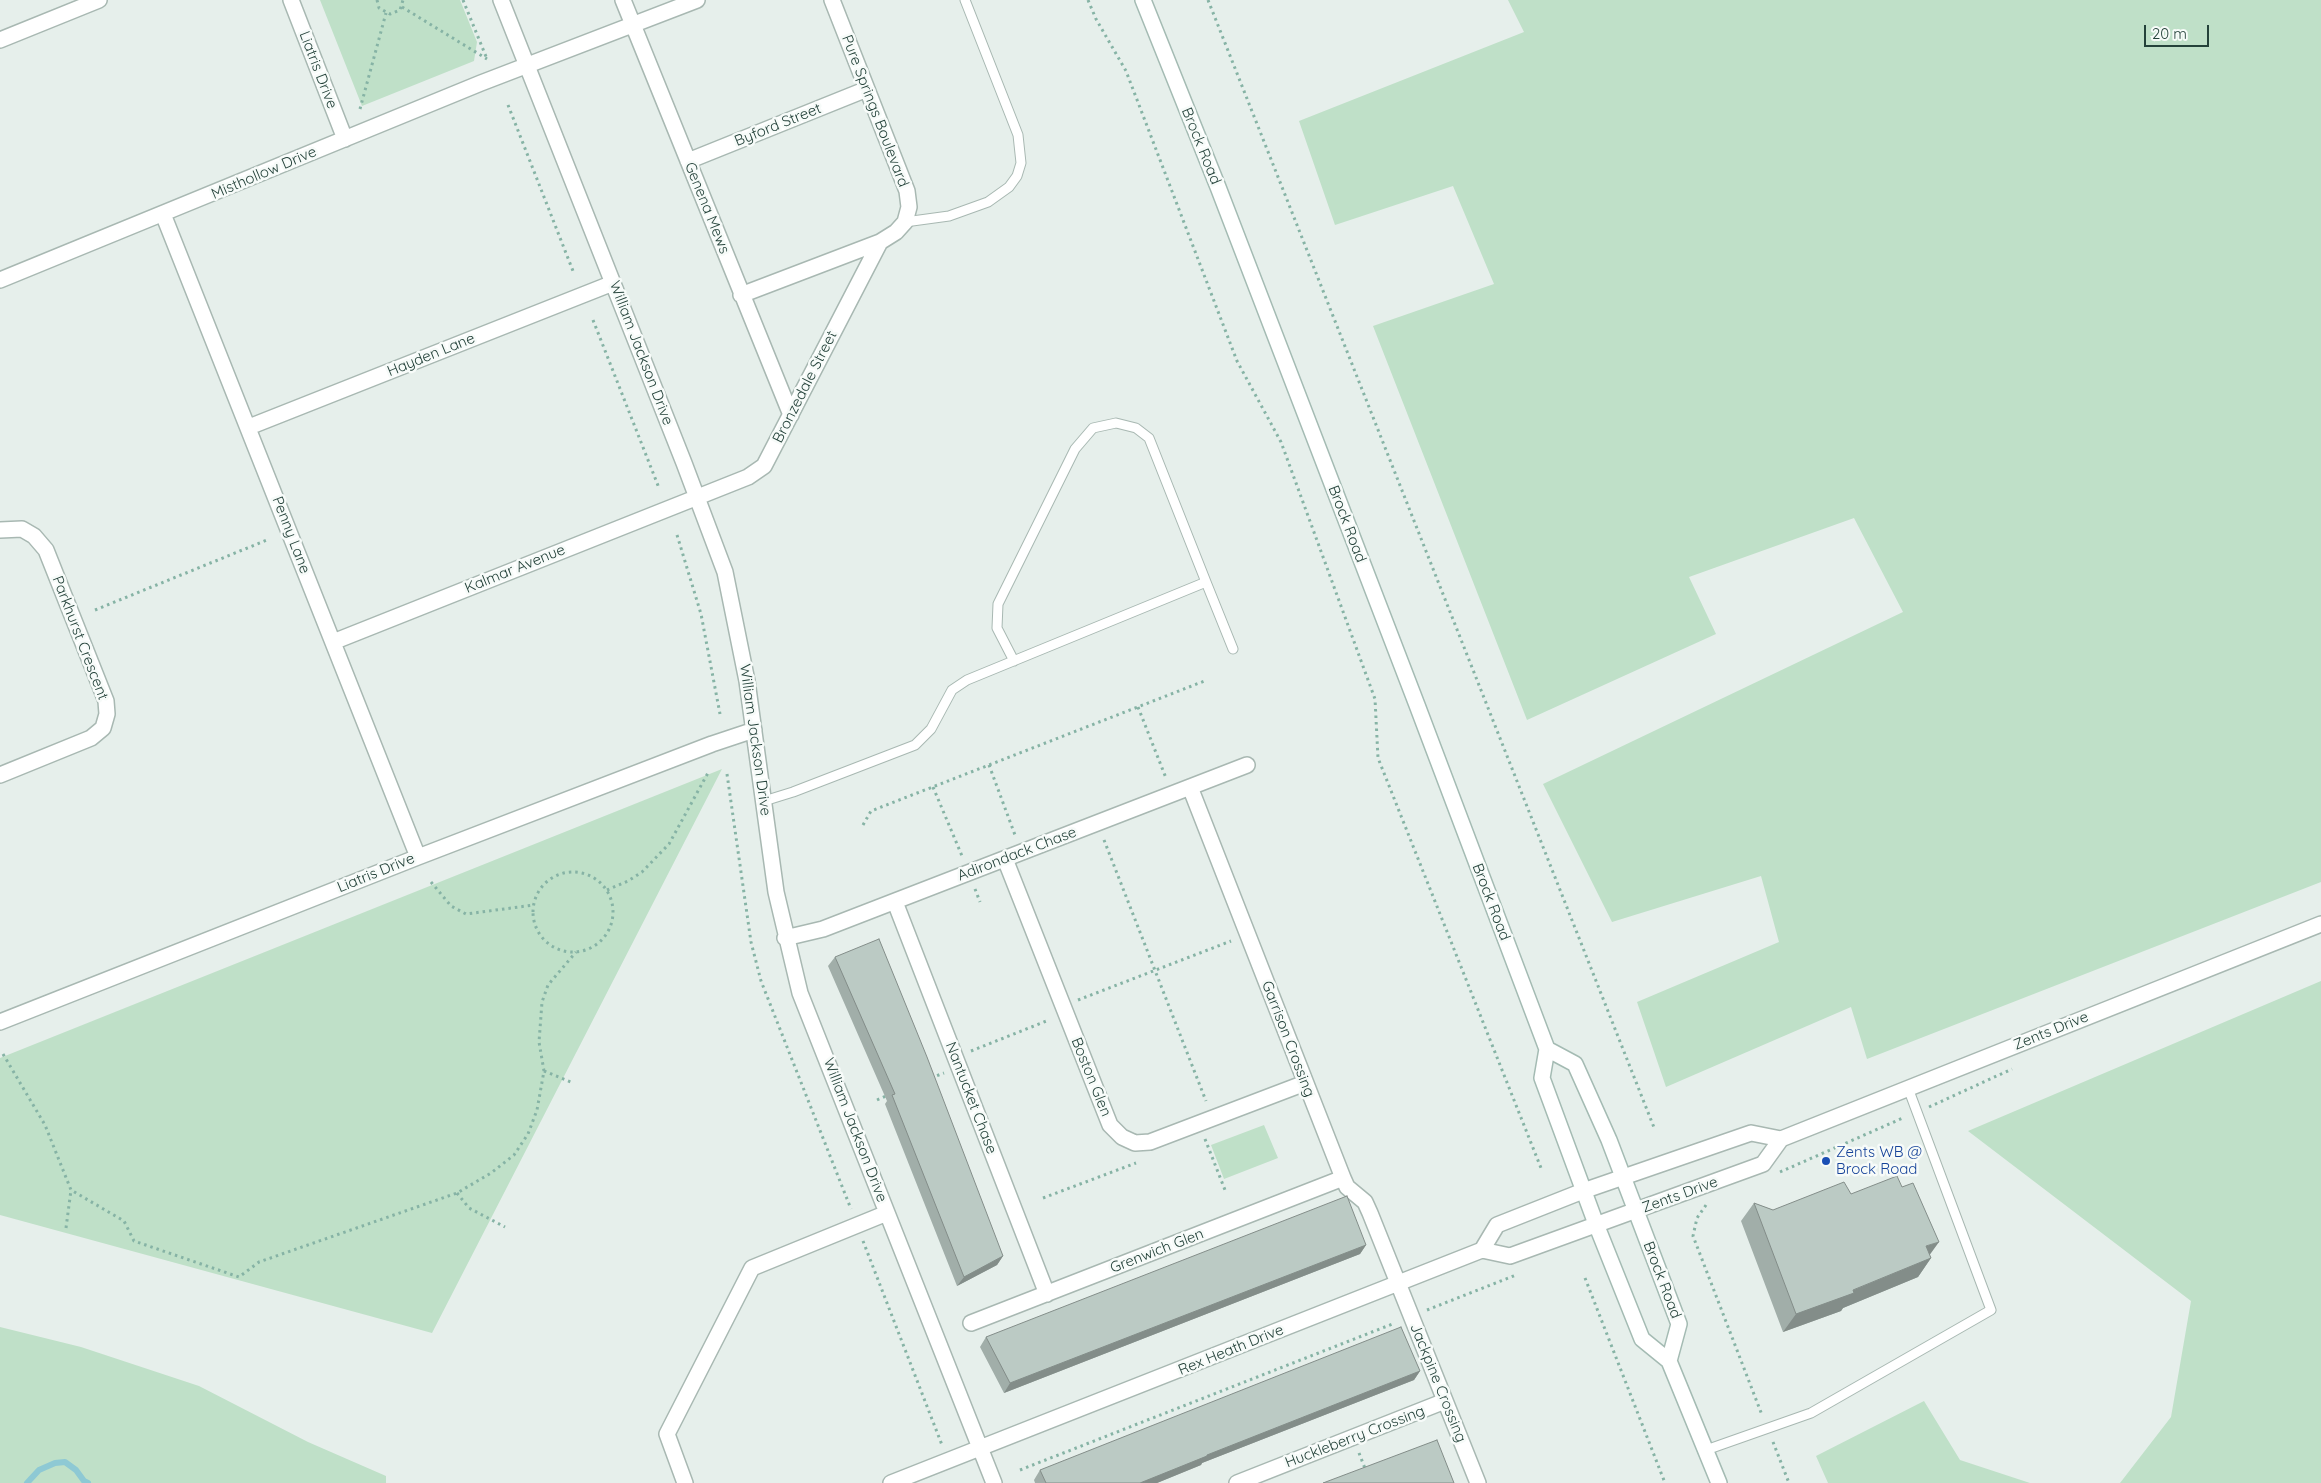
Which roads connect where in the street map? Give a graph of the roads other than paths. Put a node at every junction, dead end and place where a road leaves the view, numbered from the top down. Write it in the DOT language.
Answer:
graph roads {
  1 [pos="99,0"];
  2 [pos="291,0"];
  3 [pos="501,0"];
  4 [pos="623,0"];
  5 [pos="697,0"];
  6 [pos="832,0"];
  7 [pos="965,0"];
  8 [pos="1143,0"];
  9 [pos="633,25"];
  10 [pos="0,40"];
  11 [pos="528,66"];
  12 [pos="867,89"];
  13 [pos="345,139"];
  14 [pos="688,161"];
  15 [pos="163,214"];
  16 [pos="905,222"];
  17 [pos="880,242"];
  18 [pos="0,280"];
  19 [pos="613,283"];
  20 [pos="742,295"];
  21 [pos="791,415"];
  22 [pos="249,427"];
  23 [pos="697,496"];
  24 [pos="0,530"];
  25 [pos="1206,582"];
  26 [pos="333,642"];
  27 [pos="1233,649"];
  28 [pos="1014,661"];
  29 [pos="754,730"];
  30 [pos="1247,765"];
  31 [pos="0,775"];
  32 [pos="1190,787"];
  33 [pos="764,801"];
  34 [pos="418,857"];
  35 [pos="1005,859"];
  36 [pos="895,902"];
  37 [pos="2321,924"];
  38 [pos="785,938"];
  39 [pos="0,1022"];
  40 [pos="1547,1049"];
  41 [pos="1305,1083"];
  42 [pos="1908,1088"];
  43 [pos="1781,1139"];
  44 [pos="1623,1176"];
  45 [pos="1343,1178"];
  46 [pos="1584,1191"];
  47 [pos="1637,1210"];
  48 [pos="887,1213"];
  49 [pos="1596,1224"];
  50 [pos="1482,1250"];
  51 [pos="1398,1284"];
  52 [pos="1047,1294"];
  53 [pos="971,1323"];
  54 [pos="1669,1361"];
  55 [pos="1445,1401"];
  56 [pos="980,1449"];
  57 [pos="1706,1450"];
  58 [pos="1261,1479"];
  59 [pos="685,1483"];
  60 [pos="891,1483"];
  61 [pos="994,1483"];
  62 [pos="1237,1483"];
  63 [pos="1478,1483"];
  64 [pos="1719,1483"];
  1 -- 10 [label="street"];
  2 -- 13 [label="street, Liatris Drive"];
  3 -- 11 [label="street, William Jackson Drive"];
  4 -- 9 [label="street, Genena Mews"];
  5 -- 9 [label="street"];
  6 -- 12 [label="street, Pure Springs Boulevard"];
  7 -- 16 [label="lane"];
  8 -- 40 [label="street, Brock Road"];
  9 -- 11 [label="street"];
  9 -- 14 [label="street, Genena Mews"];
  11 -- 13 [label="street, Misthollow Drive"];
  11 -- 19 [label="street, William Jackson Drive"];
  12 -- 14 [label="street, Byford Street"];
  12 -- 16 [label="street, Pure Springs Boulevard"];
  13 -- 15 [label="street, Misthollow Drive"];
  14 -- 20 [label="street, Genena Mews"];
  15 -- 18 [label="street, Misthollow Drive"];
  15 -- 22 [label="street, Penny Lane"];
  16 -- 17 [label="street"];
  17 -- 20 [label="street"];
  17 -- 21 [label="street, Bronzedale Street"];
  19 -- 22 [label="street, Hayden Lane"];
  19 -- 23 [label="street, William Jackson Drive"];
  20 -- 21 [label="street, Genena Mews"];
  21 -- 23 [label="street, Bronzedale Street"];
  22 -- 26 [label="street, Penny Lane"];
  23 -- 26 [label="street, Kalmar Avenue"];
  23 -- 29 [label="street, William Jackson Drive"];
  24 -- 31 [label="street, Parkhurst Crescent"];
  25 -- 27 [label="lane"];
  25 -- 28 [label="lane"];
  25 -- 28 [label="lane"];
  26 -- 34 [label="street, Penny Lane"];
  28 -- 33 [label="lane"];
  29 -- 33 [label="street, William Jackson Drive"];
  29 -- 34 [label="street, Liatris Drive"];
  30 -- 32 [label="street, Adirondack Chase"];
  32 -- 35 [label="street, Adirondack Chase"];
  32 -- 41 [label="street, Garrison Crossing"];
  33 -- 38 [label="street, William Jackson Drive"];
  34 -- 39 [label="street, Liatris Drive"];
  35 -- 36 [label="street, Adirondack Chase"];
  35 -- 41 [label="street, Boston Glen"];
  36 -- 38 [label="street, Adirondack Chase"];
  36 -- 52 [label="street, Nantucket Chase"];
  37 -- 42 [label="street, Zents Drive"];
  38 -- 48 [label="street, William Jackson Drive"];
  40 -- 44 [label="street, Brock Road"];
  40 -- 46 [label="street"];
  41 -- 45 [label="street, Garrison Crossing"];
  42 -- 43 [label="street, Zents Drive"];
  42 -- 57 [label="lane"];
  43 -- 44 [label="street"];
  43 -- 47 [label="street, Zents Drive"];
  44 -- 46 [label="street"];
  44 -- 47 [label="street, Brock Road"];
  45 -- 51 [label="street, Garrison Crossing"];
  45 -- 52 [label="street, Grenwich Glen"];
  46 -- 49 [label="street"];
  46 -- 50 [label="street"];
  47 -- 49 [label="street, Zents Drive"];
  47 -- 54 [label="street, Brock Road"];
  48 -- 56 [label="street, William Jackson Drive"];
  48 -- 59 [label="street"];
  49 -- 50 [label="street"];
  49 -- 54 [label="street"];
  50 -- 51 [label="street, Rex Heath Drive"];
  51 -- 55 [label="street, Jackpine Crossing"];
  51 -- 56 [label="street, Rex Heath Drive"];
  52 -- 53 [label="street, Grenwich Glen"];
  54 -- 57 [label="street"];
  55 -- 58 [label="street, Huckleberry Crossing"];
  55 -- 63 [label="street, Jackpine Crossing"];
  56 -- 60 [label="street, Rex Heath Drive"];
  56 -- 61 [label="street, William Jackson Drive"];
  57 -- 64 [label="street"];
  58 -- 62 [label="street, Huckleberry Crossing"];
}
